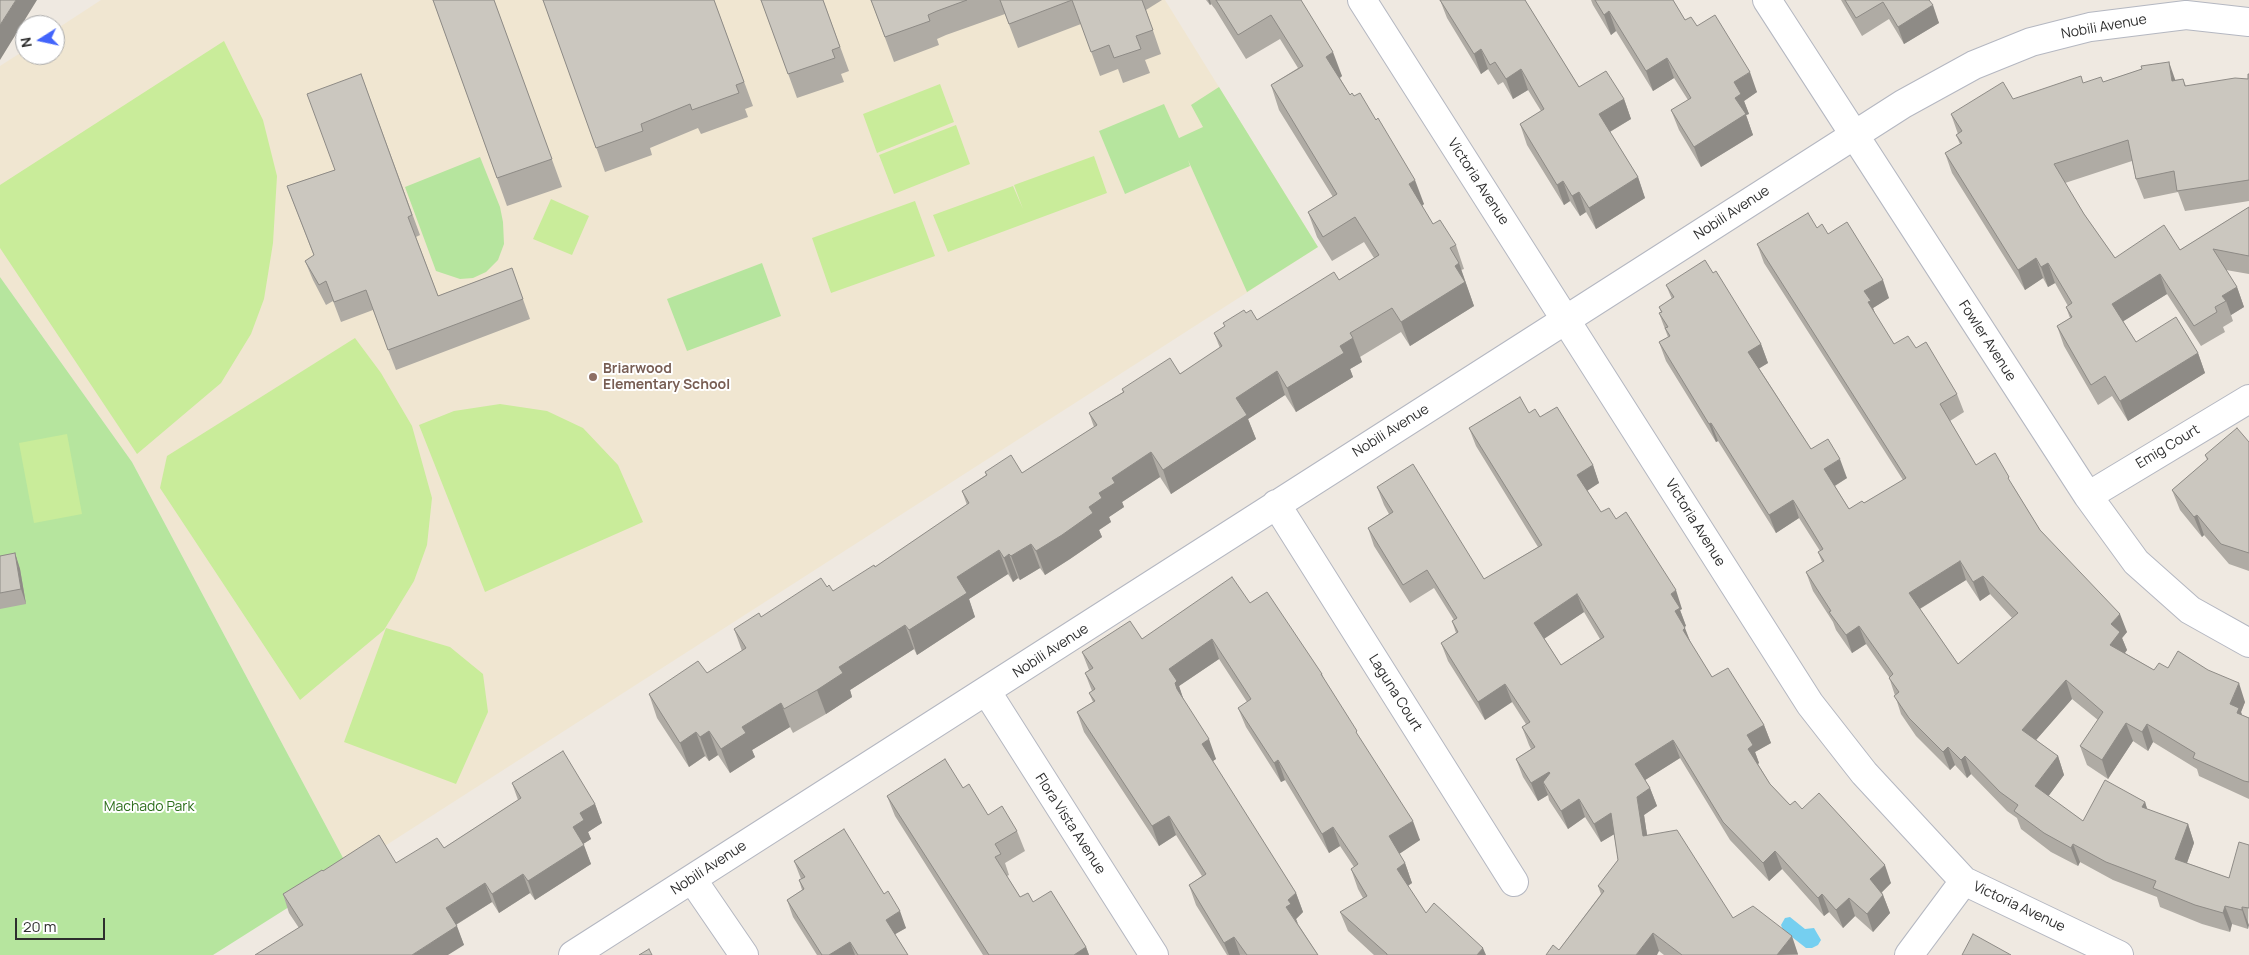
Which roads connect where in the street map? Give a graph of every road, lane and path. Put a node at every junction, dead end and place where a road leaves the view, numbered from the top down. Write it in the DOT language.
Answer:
graph roads {
  1 [pos="1362,0"];
  2 [pos="1767,0"];
  3 [pos="2249,22"];
  4 [pos="1854,135"];
  5 [pos="1566,320"];
  6 [pos="2249,399"];
  7 [pos="2088,496"];
  8 [pos="1276,504"];
  9 [pos="2249,642"];
  10 [pos="987,692"];
  11 [pos="692,879"];
  12 [pos="1514,882"];
  13 [pos="1964,882"];
  14 [pos="573,955"];
  15 [pos="744,955"];
  16 [pos="1154,955"];
  17 [pos="1909,955"];
  18 [pos="2119,955"];
  1 -- 5 [label="street, Victoria Avenue"];
  2 -- 4 [label="street, Fowler Avenue"];
  3 -- 4 [label="street, Nobili Avenue"];
  4 -- 5 [label="street, Nobili Avenue"];
  4 -- 7 [label="street, Fowler Avenue"];
  5 -- 8 [label="street, Nobili Avenue"];
  5 -- 13 [label="street, Victoria Avenue"];
  6 -- 7 [label="street, Emig Court"];
  7 -- 9 [label="street, Fowler Avenue"];
  8 -- 10 [label="street, Nobili Avenue"];
  8 -- 12 [label="street, Laguna Court"];
  10 -- 11 [label="street, Nobili Avenue"];
  10 -- 16 [label="street, Flora Vista Avenue"];
  11 -- 14 [label="street, Nobili Avenue"];
  11 -- 15 [label="street"];
  13 -- 17 [label="street"];
  13 -- 18 [label="street, Victoria Avenue"];
}
